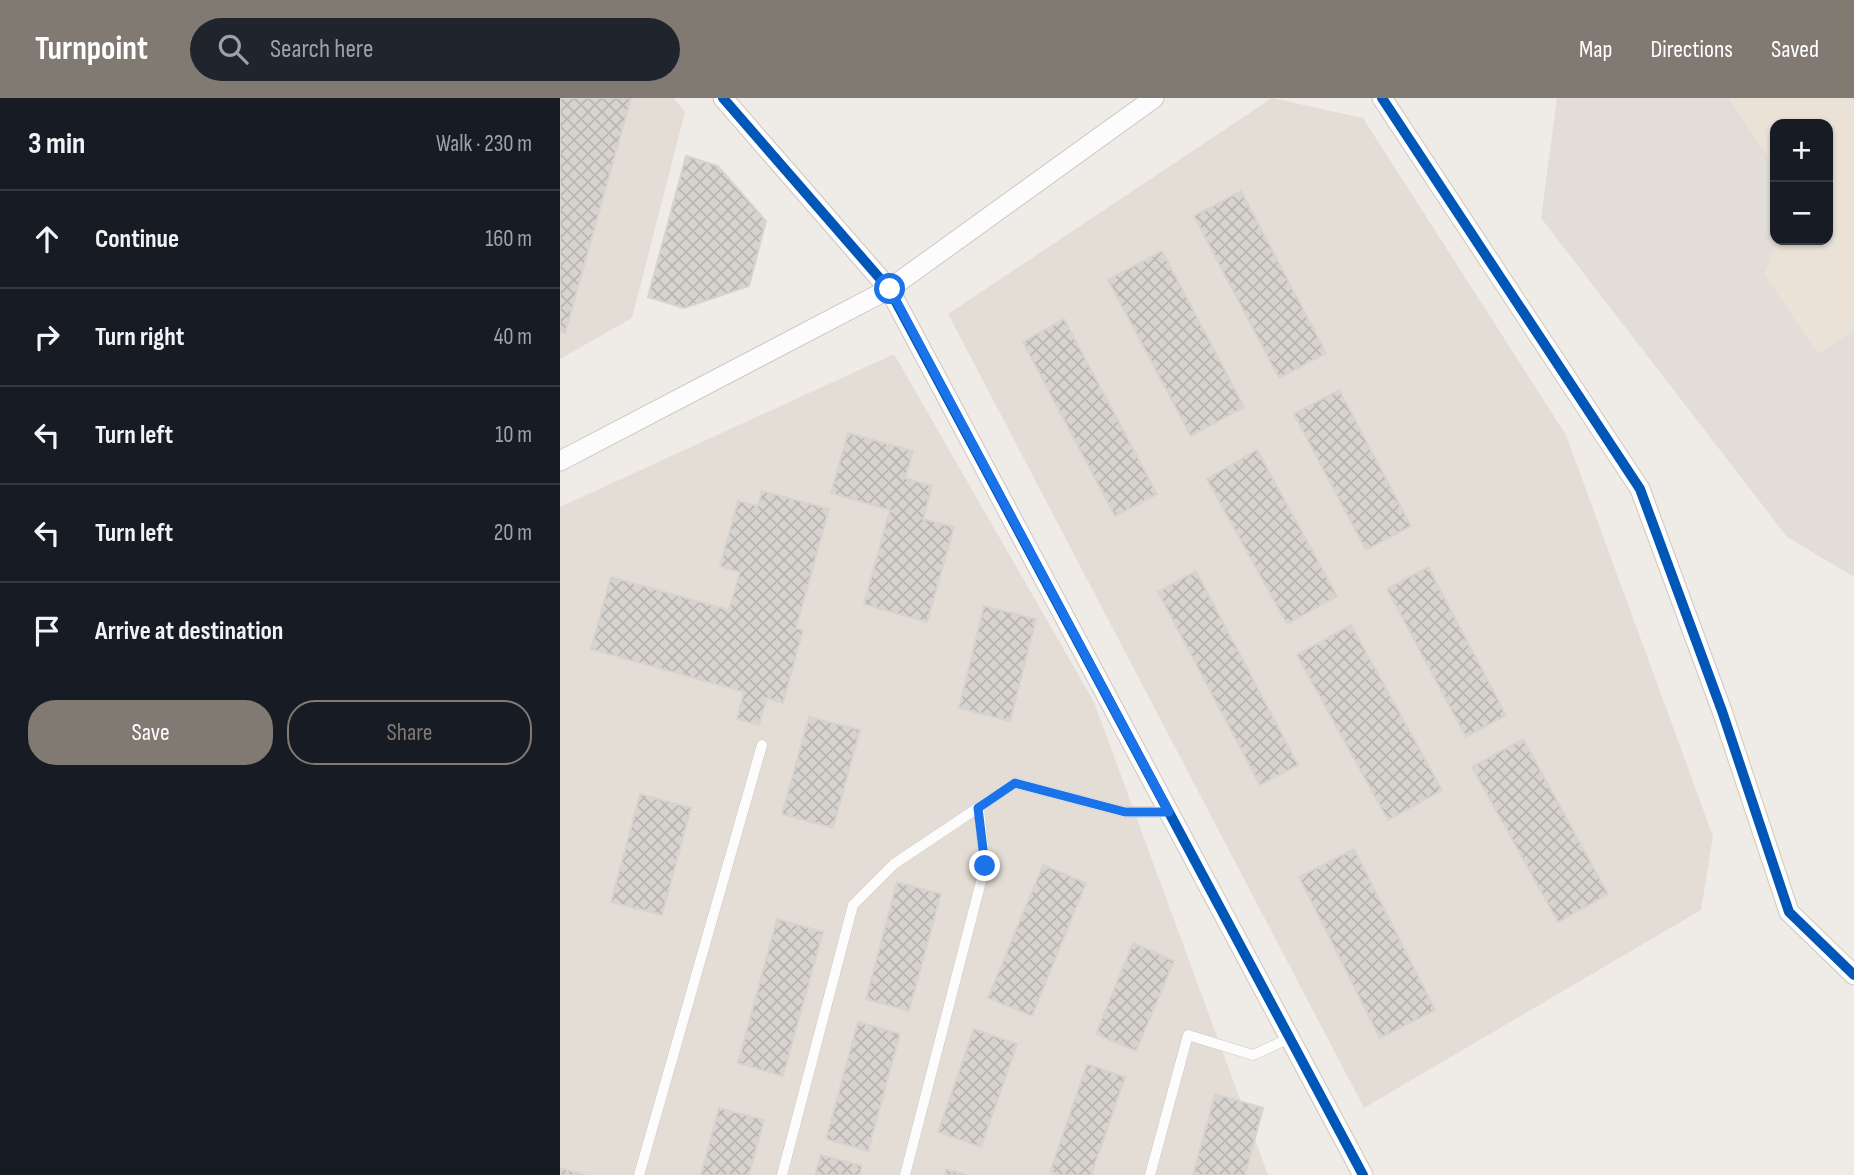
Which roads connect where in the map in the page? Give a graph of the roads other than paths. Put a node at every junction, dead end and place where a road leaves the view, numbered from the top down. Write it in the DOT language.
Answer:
graph roads {
  1 [pos="723,98"];
  2 [pos="1154,98"];
  3 [pos="1382,98"];
  4 [pos="890,289"];
  5 [pos="560,461"];
  6 [pos="762,745"];
  7 [pos="978,808"];
  8 [pos="1169,812"];
  9 [pos="1854,975"];
  10 [pos="1290,1038"];
  11 [pos="639,1175"];
  12 [pos="782,1175"];
  13 [pos="905,1175"];
  14 [pos="1150,1175"];
  15 [pos="1363,1175"];
  1 -- 4 [label="street"];
  2 -- 4 [label="street"];
  3 -- 9 [label="street"];
  4 -- 5 [label="street"];
  4 -- 8 [label="street"];
  6 -- 11 [label="lane"];
  7 -- 8 [label="lane"];
  7 -- 12 [label="lane"];
  7 -- 13 [label="lane"];
  8 -- 10 [label="street"];
  10 -- 14 [label="lane"];
  10 -- 15 [label="street"];
}
